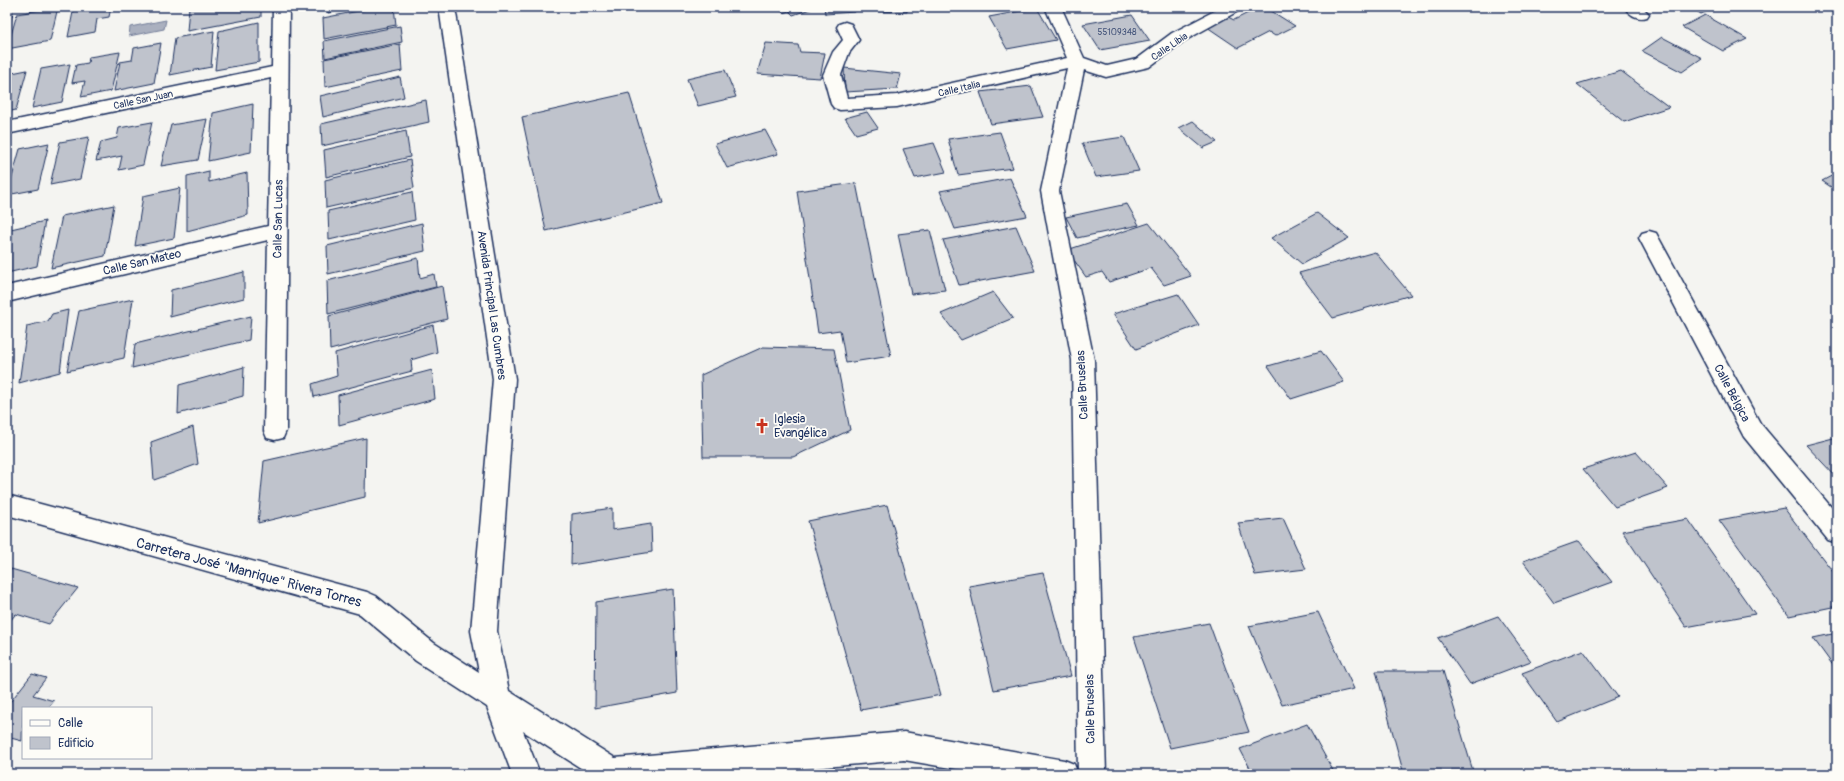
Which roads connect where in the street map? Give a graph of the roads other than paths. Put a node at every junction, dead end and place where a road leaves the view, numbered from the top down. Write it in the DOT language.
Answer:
graph roads {
  1 [pos="280,7"];
  2 [pos="447,7"];
  3 [pos="1053,7"];
  4 [pos="1234,7"];
  5 [pos="845,27"];
  6 [pos="1077,61"];
  7 [pos="279,71"];
  8 [pos="7,128"];
  9 [pos="278,231"];
  10 [pos="1649,238"];
  11 [pos="7,294"];
  12 [pos="275,430"];
  13 [pos="7,505"];
  14 [pos="1837,532"];
  15 [pos="498,700"];
  16 [pos="752,766"];
  17 [pos="526,774"];
  18 [pos="1064,774"];
  19 [pos="1092,774"];
  1 -- 7 [label="street, Calle San Lucas"];
  2 -- 15 [label="street, Avenida Principal Las Cumbres"];
  3 -- 6 [label="street"];
  4 -- 6 [label="street, Calle Libia"];
  5 -- 6 [label="street, Calle Italia"];
  6 -- 19 [label="street, Calle Bruselas"];
  7 -- 8 [label="street, Calle San Juan"];
  7 -- 9 [label="street, Calle San Lucas"];
  9 -- 11 [label="street, Calle San Mateo"];
  9 -- 12 [label="street, Calle San Lucas"];
  10 -- 14 [label="street, Calle Bélgica"];
  13 -- 15 [label="street, Carretera José \"Manrique\" Rivera Torres"];
  15 -- 16 [label="street, Carretera José \"Manrique\" Rivera Torres"];
  15 -- 17 [label="street, Avenida Principal Las Cumbres"];
  16 -- 18 [label="street, Carretera José \"Manrique\" Rivera Torres"];
}
